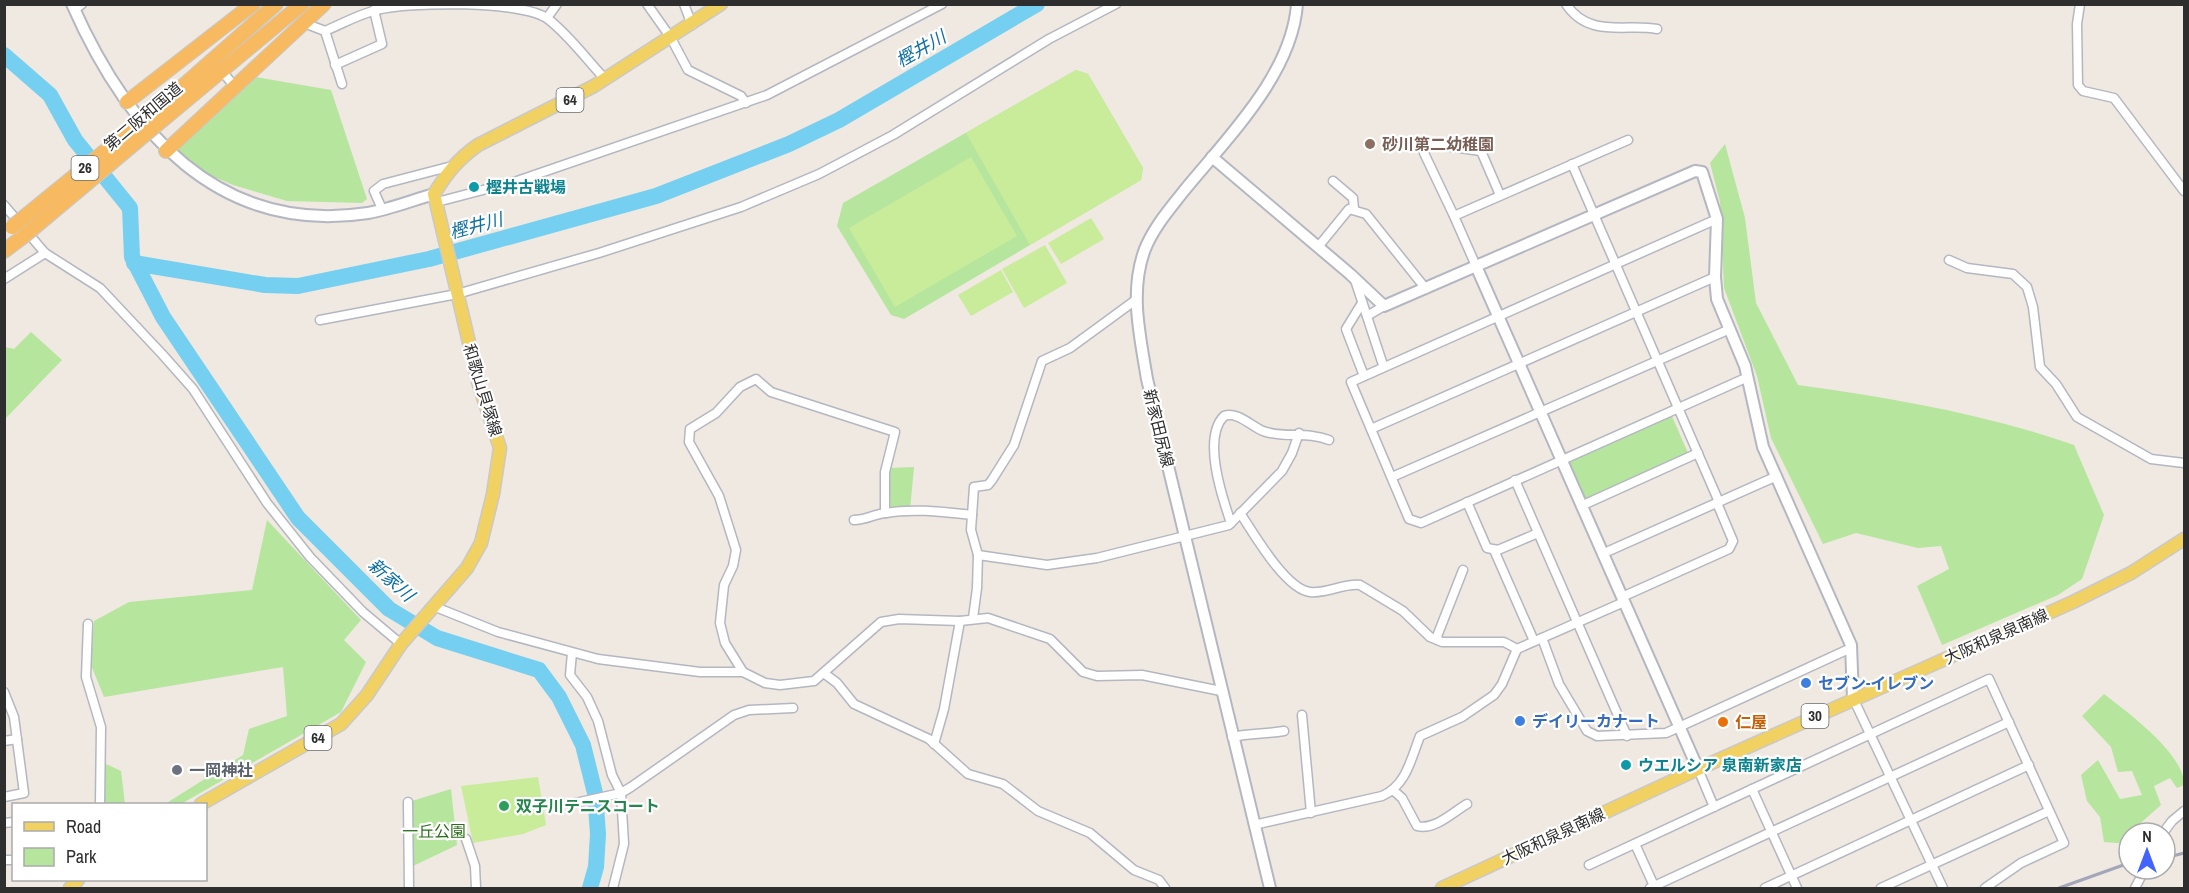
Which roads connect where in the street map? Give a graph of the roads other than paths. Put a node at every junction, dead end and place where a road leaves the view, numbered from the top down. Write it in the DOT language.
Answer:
graph roads {
  1 [pos="302,4"];
  2 [pos="324,4"];
  3 [pos="557,4"];
  4 [pos="647,4"];
  5 [pos="684,4"];
  6 [pos="721,4"];
  7 [pos="942,4"];
  8 [pos="1116,4"];
  9 [pos="1297,4"];
  10 [pos="1566,4"];
  11 [pos="2080,4"];
  12 [pos="264,5"];
  13 [pos="421,5"];
  14 [pos="76,6"];
  15 [pos="375,10"];
  16 [pos="547,18"];
  17 [pos="304,23"];
  18 [pos="692,25"];
  19 [pos="1657,29"];
  20 [pos="326,31"];
  21 [pos="671,38"];
  22 [pos="335,64"];
  23 [pos="605,79"];
  24 [pos="342,84"];
  25 [pos="127,102"];
  26 [pos="747,103"];
  27 [pos="162,113"];
  28 [pos="1628,140"];
  29 [pos="166,151"];
  30 [pos="1212,157"];
  31 [pos="1572,164"];
  32 [pos="452,166"];
  33 [pos="1333,181"];
  34 [pos="2184,191"];
  35 [pos="1500,195"];
  36 [pos="436,198"];
  37 [pos="4,205"];
  38 [pos="382,209"];
  39 [pos="1354,209"];
  40 [pos="1593,215"];
  41 [pos="1454,216"];
  42 [pos="1717,219"];
  43 [pos="8,230"];
  44 [pos="1318,247"];
  45 [pos="4,251"];
  46 [pos="45,253"];
  47 [pos="1949,260"];
  48 [pos="1615,264"];
  49 [pos="1476,267"];
  50 [pos="1354,277"];
  51 [pos="1714,277"];
  52 [pos="4,279"];
  53 [pos="1426,288"];
  54 [pos="457,291"];
  55 [pos="1137,299"];
  56 [pos="1362,303"];
  57 [pos="1384,306"];
  58 [pos="1636,313"];
  59 [pos="1367,316"];
  60 [pos="1498,316"];
  61 [pos="320,320"];
  62 [pos="1730,329"];
  63 [pos="1657,360"];
  64 [pos="1519,363"];
  65 [pos="1383,365"];
  66 [pos="1364,376"];
  67 [pos="1748,377"];
  68 [pos="1678,408"];
  69 [pos="1540,412"];
  70 [pos="1371,429"];
  71 [pos="1299,433"];
  72 [pos="1329,440"];
  73 [pos="1698,453"];
  74 [pos="1561,459"];
  75 [pos="2184,463"];
  76 [pos="1777,476"];
  77 [pos="1392,477"];
  78 [pos="1515,480"];
  79 [pos="1467,502"];
  80 [pos="1718,502"];
  81 [pos="1581,506"];
  82 [pos="885,513"];
  83 [pos="1240,513"];
  84 [pos="972,515"];
  85 [pos="854,520"];
  86 [pos="1231,523"];
  87 [pos="1538,533"];
  88 [pos="1185,538"];
  89 [pos="2184,539"];
  90 [pos="1494,550"];
  91 [pos="1602,554"];
  92 [pos="978,555"];
  93 [pos="1464,570"];
  94 [pos="1623,600"];
  95 [pos="432,608"];
  96 [pos="973,618"];
  97 [pos="960,621"];
  98 [pos="1577,622"];
  99 [pos="88,624"];
  100 [pos="1436,639"];
  101 [pos="1538,639"];
  102 [pos="404,641"];
  103 [pos="1851,648"];
  104 [pos="1517,649"];
  105 [pos="572,653"];
  106 [pos="743,672"];
  107 [pos="825,674"];
  108 [pos="1221,691"];
  109 [pos="4,692"];
  110 [pos="1854,698"];
  111 [pos="793,708"];
  112 [pos="1302,715"];
  113 [pos="2009,722"];
  114 [pos="1679,726"];
  115 [pos="1284,731"];
  116 [pos="1870,734"];
  117 [pos="1627,736"];
  118 [pos="1232,737"];
  119 [pos="17,739"];
  120 [pos="4,741"];
  121 [pos="934,744"];
  122 [pos="2029,765"];
  123 [pos="1698,769"];
  124 [pos="1890,777"];
  125 [pos="1752,789"];
  126 [pos="1394,791"];
  127 [pos="621,793"];
  128 [pos="4,796"];
  129 [pos="408,802"];
  130 [pos="100,803"];
  131 [pos="203,803"];
  132 [pos="575,803"];
  133 [pos="1467,804"];
  134 [pos="1714,807"];
  135 [pos="2049,811"];
  136 [pos="2184,811"];
  137 [pos="1311,813"];
  138 [pos="1911,820"];
  139 [pos="2172,821"];
  140 [pos="1254,825"];
  141 [pos="1771,832"];
  142 [pos="466,839"];
  143 [pos="1635,843"];
  144 [pos="1589,865"];
  145 [pos="1932,865"];
  146 [pos="1791,876"];
  147 [pos="409,888"];
  148 [pos="476,888"];
  149 [pos="613,888"];
  150 [pos="1165,888"];
  151 [pos="1270,888"];
  152 [pos="1442,888"];
  153 [pos="1653,888"];
  154 [pos="1765,888"];
  155 [pos="1797,888"];
  156 [pos="1881,888"];
  157 [pos="1943,888"];
  158 [pos="1985,888"];
  1 -- 27 [label="highway, 第二阪和国道 / 26"];
  2 -- 17 [label="highway"];
  3 -- 16 [label="street"];
  4 -- 21 [label="street"];
  5 -- 18 [label="street"];
  6 -- 18 [label="main road, 64"];
  7 -- 26 [label="street"];
  8 -- 54 [label="street"];
  9 -- 30 [label="street, 新家田尻線"];
  10 -- 19 [label="street"];
  11 -- 34 [label="street"];
  12 -- 25 [label="highway"];
  12 -- 27 [label="highway, 第二阪和国道 / 26"];
  13 -- 15 [label="street"];
  13 -- 16 [label="street"];
  14 -- 25 [label="street"];
  15 -- 20 [label="street"];
  15 -- 22 [label="street"];
  16 -- 23 [label="street"];
  17 -- 20 [label="street"];
  17 -- 29 [label="highway"];
  18 -- 21 [label="main road, 64"];
  20 -- 22 [label="street"];
  21 -- 23 [label="main road, 64"];
  21 -- 26 [label="street"];
  22 -- 24 [label="street"];
  23 -- 32 [label="main road, 64"];
  25 -- 29 [label="street"];
  26 -- 36 [label="street"];
  27 -- 43 [label="highway, 第二阪和国道 / 26, bridge"];
  27 -- 45 [label="highway, 第二阪和国道 / 26, bridge"];
  28 -- 31 [label="street"];
  29 -- 38 [label="street"];
  30 -- 44 [label="street"];
  30 -- 55 [label="street, 新家田尻線"];
  31 -- 35 [label="street"];
  31 -- 40 [label="street"];
  32 -- 36 [label="main road, 64"];
  32 -- 38 [label="street"];
  33 -- 39 [label="street"];
  35 -- 41 [label="street"];
  35 -- 41 [label="street"];
  36 -- 38 [label="street"];
  36 -- 54 [label="main road, 和歌山貝塚線 / 64"];
  37 -- 46 [label="street"];
  39 -- 44 [label="street"];
  39 -- 53 [label="street"];
  40 -- 42 [label="street"];
  40 -- 48 [label="street"];
  40 -- 49 [label="street"];
  41 -- 49 [label="street"];
  42 -- 48 [label="street"];
  42 -- 51 [label="street"];
  44 -- 50 [label="street"];
  46 -- 52 [label="street"];
  46 -- 102 [label="street"];
  47 -- 75 [label="street"];
  48 -- 58 [label="street"];
  48 -- 60 [label="street"];
  49 -- 53 [label="street"];
  49 -- 60 [label="street"];
  50 -- 56 [label="street"];
  50 -- 57 [label="street"];
  51 -- 58 [label="street"];
  51 -- 62 [label="street"];
  53 -- 57 [label="street"];
  54 -- 61 [label="street"];
  54 -- 95 [label="main road, 和歌山貝塚線 / 64"];
  55 -- 84 [label="street"];
  55 -- 88 [label="street, 新家田尻線"];
  56 -- 59 [label="street"];
  56 -- 66 [label="street"];
  57 -- 59 [label="street"];
  58 -- 63 [label="street"];
  58 -- 64 [label="street"];
  59 -- 65 [label="street"];
  60 -- 64 [label="street"];
  60 -- 65 [label="street"];
  62 -- 63 [label="street"];
  62 -- 67 [label="street"];
  63 -- 68 [label="street"];
  63 -- 69 [label="street"];
  64 -- 69 [label="street"];
  64 -- 70 [label="street"];
  65 -- 66 [label="street"];
  66 -- 70 [label="street"];
  67 -- 68 [label="street"];
  67 -- 76 [label="street"];
  68 -- 73 [label="street"];
  68 -- 74 [label="street"];
  69 -- 74 [label="street"];
  69 -- 77 [label="street"];
  70 -- 77 [label="street"];
  71 -- 72 [label="street"];
  71 -- 83 [label="street"];
  71 -- 86 [label="street"];
  73 -- 80 [label="street"];
  73 -- 81 [label="street"];
  74 -- 78 [label="street"];
  74 -- 81 [label="street"];
  76 -- 80 [label="street"];
  76 -- 103 [label="street"];
  77 -- 79 [label="street"];
  78 -- 79 [label="street"];
  78 -- 87 [label="street"];
  79 -- 90 [label="street"];
  80 -- 91 [label="street"];
  80 -- 94 [label="street"];
  81 -- 91 [label="street"];
  82 -- 84 [label="street"];
  82 -- 85 [label="street"];
  82 -- 106 [label="street"];
  83 -- 86 [label="street"];
  83 -- 100 [label="street"];
  84 -- 92 [label="street"];
  86 -- 88 [label="street"];
  87 -- 90 [label="street"];
  87 -- 98 [label="street"];
  88 -- 92 [label="street"];
  88 -- 108 [label="street, 新家田尻線"];
  89 -- 110 [label="main road, 大阪和泉泉南線 / 30"];
  90 -- 101 [label="street"];
  91 -- 94 [label="street"];
  92 -- 96 [label="street"];
  93 -- 100 [label="street"];
  94 -- 98 [label="street"];
  94 -- 114 [label="street"];
  95 -- 102 [label="main road, 和歌山貝塚線 / 64"];
  95 -- 105 [label="street"];
  96 -- 97 [label="street"];
  96 -- 108 [label="street"];
  97 -- 107 [label="street"];
  97 -- 121 [label="street"];
  98 -- 101 [label="street"];
  98 -- 117 [label="street"];
  99 -- 130 [label="street"];
  100 -- 104 [label="street"];
  101 -- 104 [label="street"];
  101 -- 117 [label="street"];
  102 -- 131 [label="main road, 和歌山貝塚線 / 64"];
  103 -- 110 [label="street"];
  103 -- 114 [label="street"];
  104 -- 126 [label="street"];
  105 -- 106 [label="street"];
  105 -- 127 [label="street"];
  106 -- 107 [label="street"];
  107 -- 121 [label="street"];
  108 -- 118 [label="street, 新家田尻線"];
  109 -- 119 [label="street"];
  110 -- 116 [label="street"];
  110 -- 123 [label="main road, 大阪和泉泉南線 / 30"];
  111 -- 127 [label="street"];
  112 -- 137 [label="street"];
  113 -- 116 [label="street"];
  113 -- 122 [label="street"];
  113 -- 124 [label="street"];
  114 -- 117 [label="street"];
  114 -- 123 [label="street"];
  115 -- 118 [label="street"];
  116 -- 124 [label="street"];
  116 -- 125 [label="street"];
  118 -- 140 [label="street, 新家田尻線"];
  119 -- 120 [label="street"];
  119 -- 128 [label="street"];
  121 -- 150 [label="street"];
  122 -- 135 [label="street"];
  122 -- 138 [label="street"];
  123 -- 134 [label="street"];
  123 -- 152 [label="main road, 大阪和泉泉南線 / 30"];
  124 -- 138 [label="street"];
  124 -- 141 [label="street"];
  125 -- 134 [label="street"];
  125 -- 141 [label="street"];
  126 -- 133 [label="street"];
  126 -- 137 [label="street"];
  127 -- 132 [label="street"];
  127 -- 149 [label="street"];
  129 -- 147 [label="street"];
  134 -- 143 [label="street"];
  135 -- 145 [label="street"];
  135 -- 158 [label="street"];
  136 -- 139 [label="street"];
  137 -- 140 [label="street"];
  138 -- 145 [label="street"];
  138 -- 146 [label="street"];
  140 -- 151 [label="street, 新家田尻線"];
  141 -- 146 [label="street"];
  141 -- 153 [label="street"];
  142 -- 148 [label="street"];
  143 -- 144 [label="street"];
  143 -- 153 [label="street"];
  145 -- 156 [label="street"];
  145 -- 157 [label="street"];
  146 -- 154 [label="street"];
  146 -- 155 [label="street"];
}
